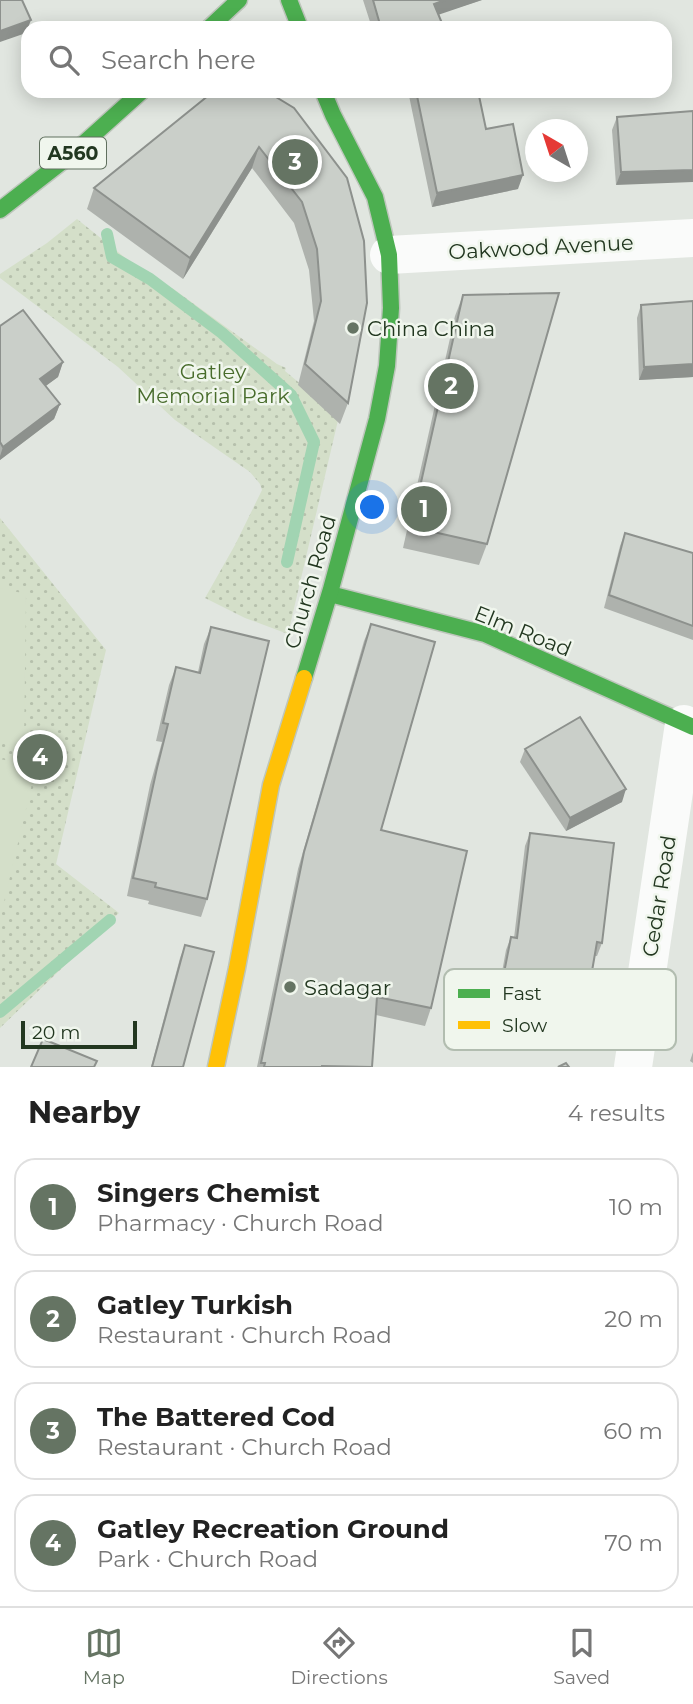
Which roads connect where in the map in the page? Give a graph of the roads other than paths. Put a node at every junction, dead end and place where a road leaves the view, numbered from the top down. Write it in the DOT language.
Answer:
graph roads {
  1 [pos="239,0"];
  2 [pos="289,0"];
  3 [pos="216,21"];
  4 [pos="297,21"];
  5 [pos="134,98"];
  6 [pos="319,98"];
  7 [pos="0,210"];
  8 [pos="693,238"];
  9 [pos="389,255"];
  10 [pos="330,594"];
  11 [pos="689,726"];
  12 [pos="649,969"];
  13 [pos="216,1067"];
  1 -- 3 [label="street"];
  2 -- 4 [label="street"];
  5 -- 7 [label="street, A560"];
  6 -- 9 [label="street, Church Road"];
  8 -- 9 [label="street, Oakwood Avenue"];
  9 -- 10 [label="street, Church Road"];
  10 -- 11 [label="street, Elm Road"];
  10 -- 13 [label="street, Church Road"];
  11 -- 12 [label="street, Cedar Road"];
}
